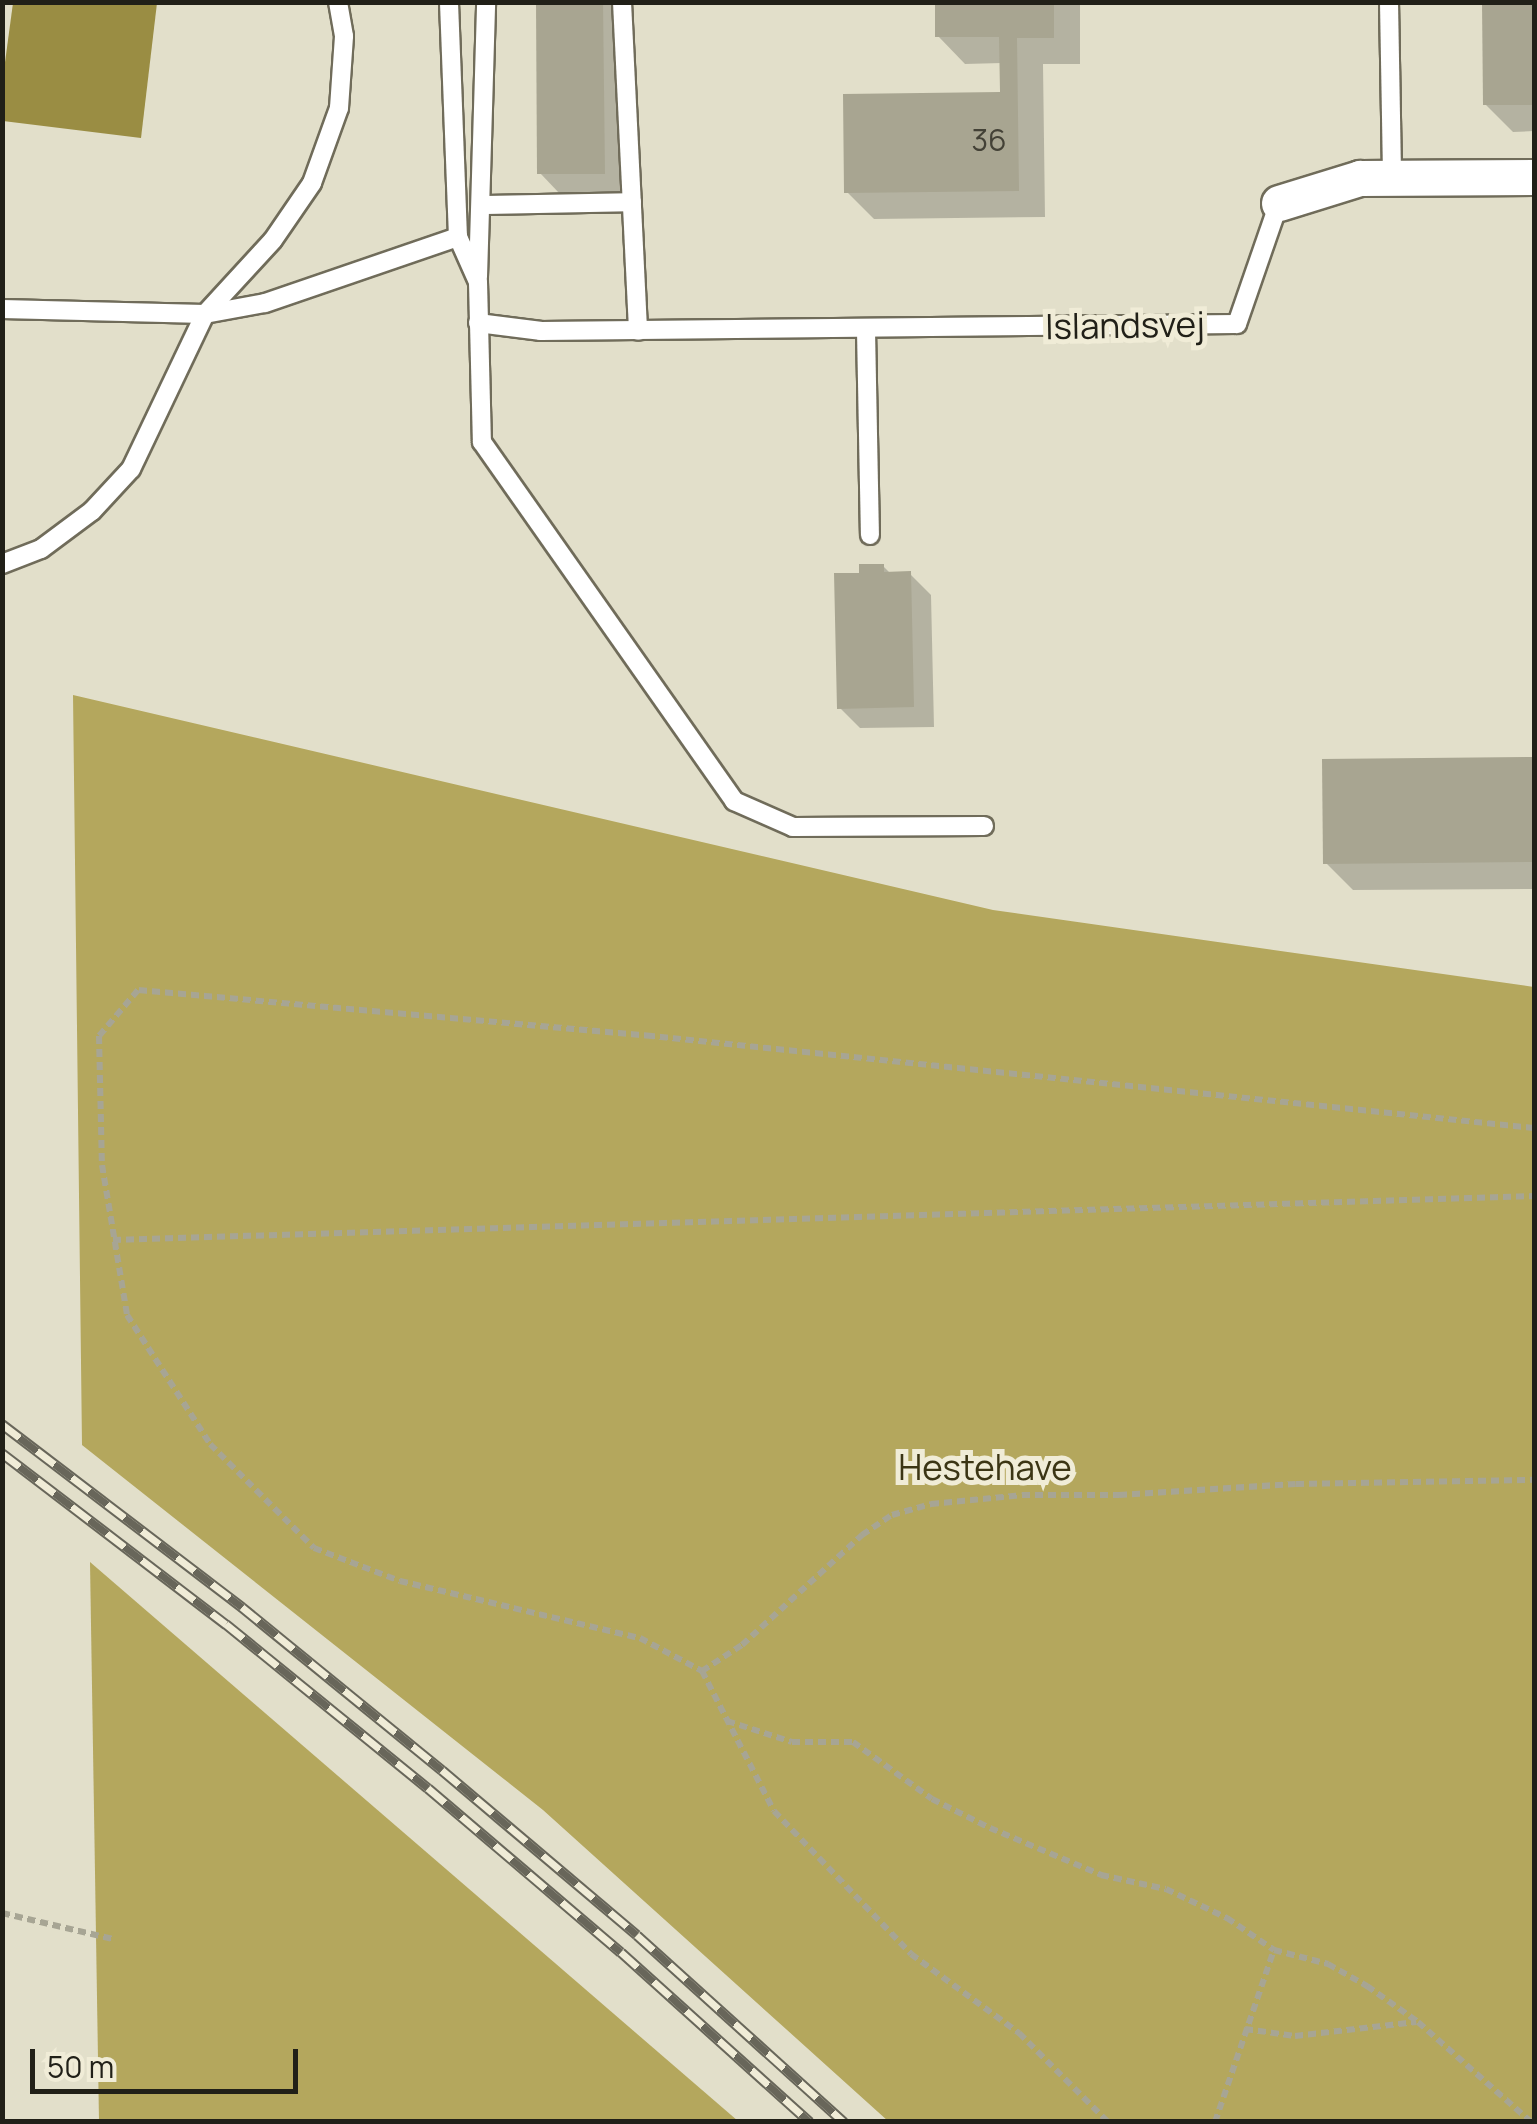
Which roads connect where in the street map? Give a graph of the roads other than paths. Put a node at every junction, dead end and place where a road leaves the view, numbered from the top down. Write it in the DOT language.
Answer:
graph roads {
  1 [pos="338,2"];
  2 [pos="449,2"];
  3 [pos="486,2"];
  4 [pos="622,2"];
  5 [pos="1389,2"];
  6 [pos="450,30"];
  7 [pos="485,30"];
  8 [pos="1534,177"];
  9 [pos="1392,178"];
  10 [pos="632,202"];
  11 [pos="1279,203"];
  12 [pos="482,205"];
  13 [pos="458,237"];
  14 [pos="478,282"];
  15 [pos="2,310"];
  16 [pos="205,314"];
  17 [pos="478,323"];
  18 [pos="866,330"];
  19 [pos="638,331"];
  20 [pos="870,534"];
  21 [pos="2,564"];
  22 [pos="984,826"];
  1 -- 16 [label="lane"];
  2 -- 6 [label="lane"];
  3 -- 7 [label="lane"];
  4 -- 10 [label="lane"];
  5 -- 9 [label="lane"];
  6 -- 7 [label="lane"];
  6 -- 13 [label="lane"];
  7 -- 12 [label="lane"];
  8 -- 9 [label="street, Islandsvej"];
  9 -- 11 [label="street, Islandsvej"];
  10 -- 12 [label="lane"];
  10 -- 19 [label="lane"];
  11 -- 18 [label="lane, Islandsvej"];
  12 -- 14 [label="lane"];
  13 -- 14 [label="lane"];
  13 -- 16 [label="lane"];
  14 -- 17 [label="lane"];
  15 -- 16 [label="lane"];
  16 -- 21 [label="lane"];
  17 -- 19 [label="lane, Islandsvej"];
  17 -- 22 [label="lane"];
  18 -- 19 [label="lane, Islandsvej"];
  18 -- 20 [label="lane"];
}
